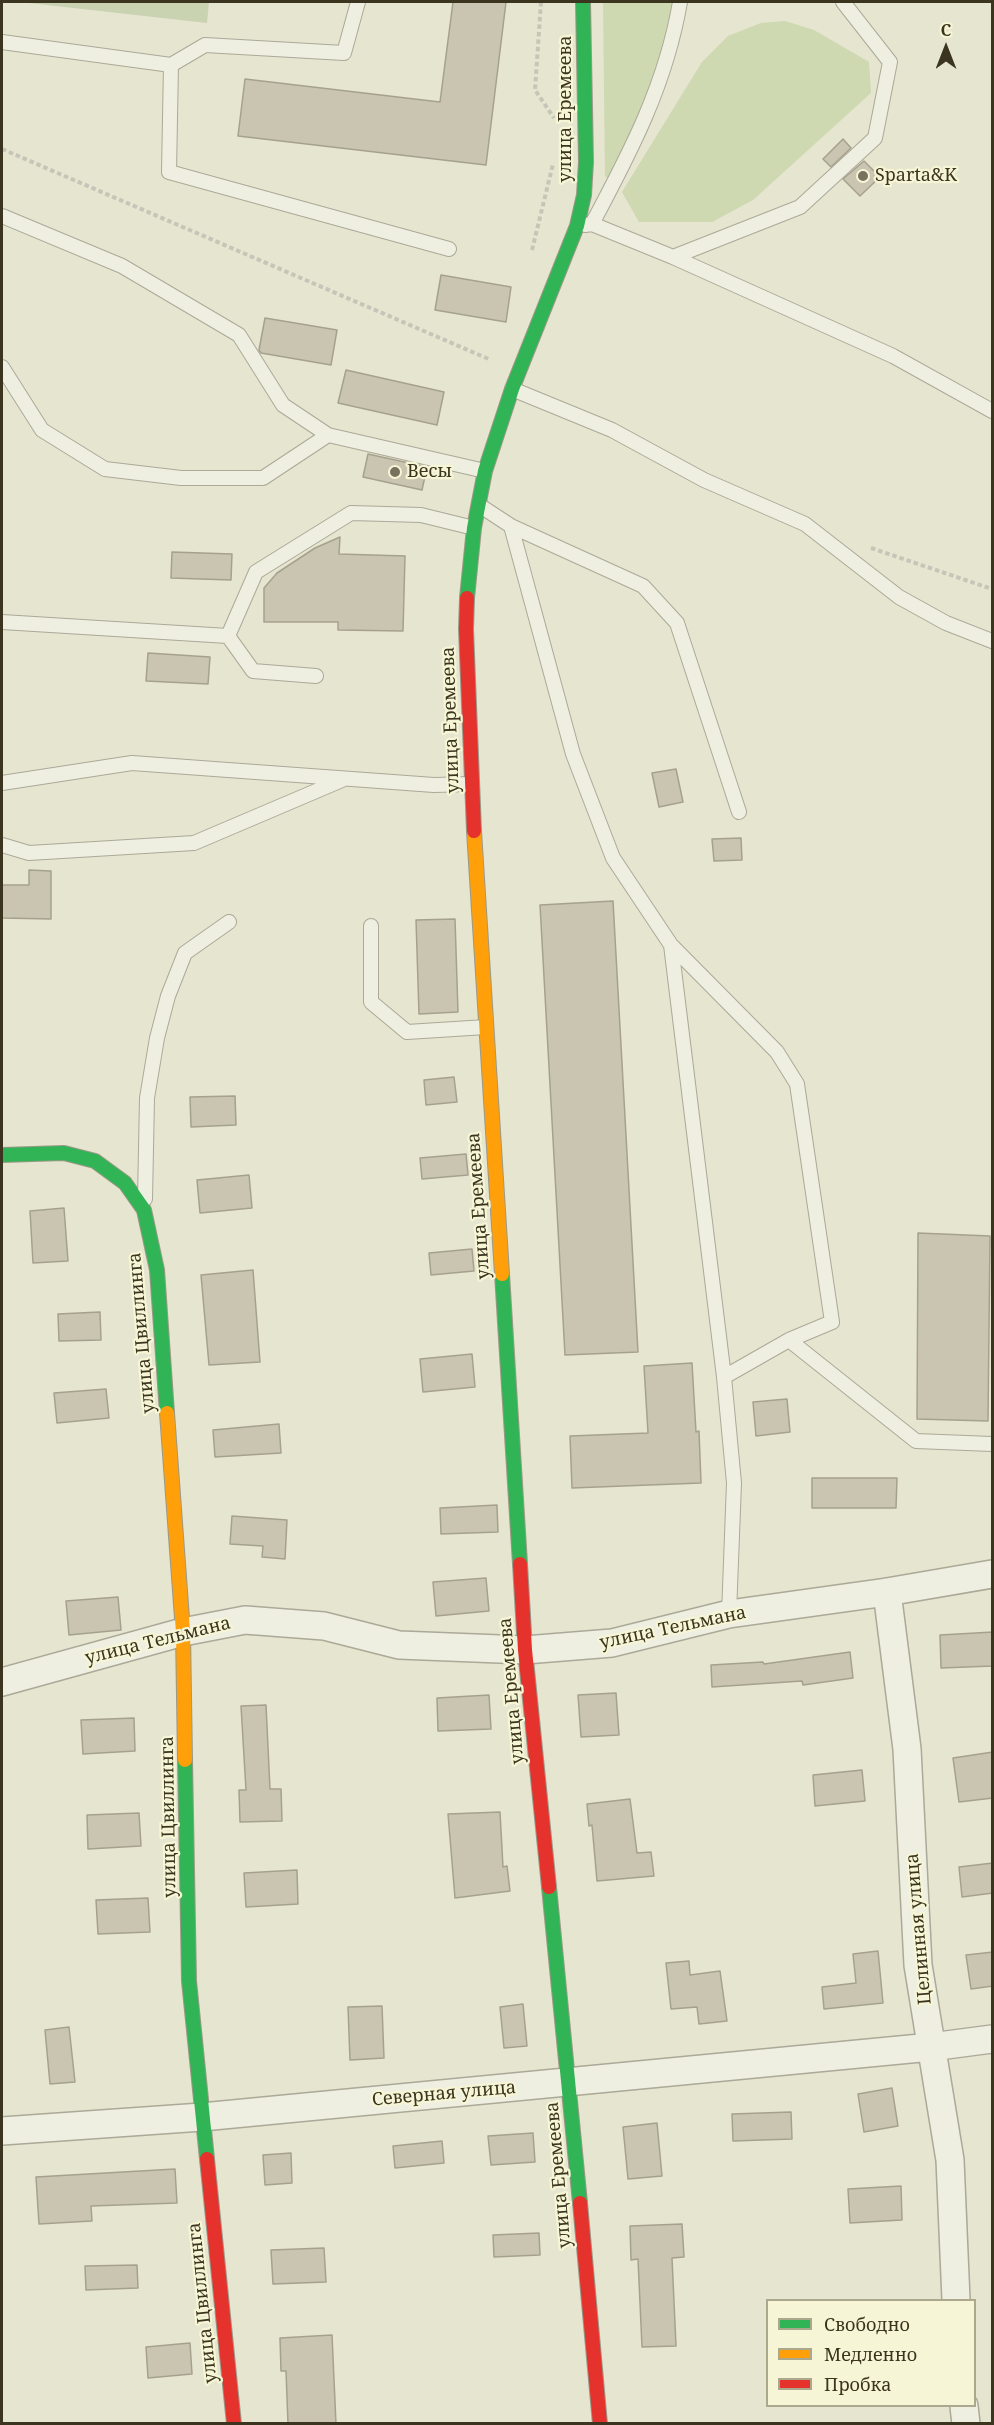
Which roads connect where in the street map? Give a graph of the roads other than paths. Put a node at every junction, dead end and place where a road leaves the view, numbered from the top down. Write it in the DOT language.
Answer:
graph roads {
  1 [pos="358,2"];
  2 [pos="583,2"];
  3 [pos="680,2"];
  4 [pos="843,2"];
  5 [pos="2,42"];
  6 [pos="171,65"];
  7 [pos="2,216"];
  8 [pos="592,224"];
  9 [pos="577,226"];
  10 [pos="449,249"];
  11 [pos="673,257"];
  12 [pos="2,367"];
  13 [pos="512,389"];
  14 [pos="993,411"];
  15 [pos="328,435"];
  16 [pos="485,471"];
  17 [pos="477,504"];
  18 [pos="511,526"];
  19 [pos="474,528"];
  20 [pos="2,622"];
  21 [pos="228,636"];
  22 [pos="993,641"];
  23 [pos="316,676"];
  24 [pos="344,779"];
  25 [pos="2,783"];
  26 [pos="471,784"];
  27 [pos="739,812"];
  28 [pos="2,845"];
  29 [pos="229,922"];
  30 [pos="371,926"];
  31 [pos="671,945"];
  32 [pos="486,1027"];
  33 [pos="2,1155"];
  34 [pos="144,1210"];
  35 [pos="789,1340"];
  36 [pos="724,1377"];
  37 [pos="993,1444"];
  38 [pos="993,1574"];
  39 [pos="887,1592"];
  40 [pos="729,1614"];
  41 [pos="183,1632"];
  42 [pos="525,1650"];
  43 [pos="2,1682"];
  44 [pos="993,2039"];
  45 [pos="931,2047"];
  46 [pos="569,2083"];
  47 [pos="202,2117"];
  48 [pos="2,2131"];
  49 [pos="956,2299"];
  50 [pos="964,2407"];
  51 [pos="234,2424"];
  52 [pos="600,2424"];
  53 [pos="966,2424"];
  1 -- 6 [label="lane"];
  2 -- 9 [label="street, улица Еремеева"];
  3 -- 8 [label="lane"];
  4 -- 11 [label="lane"];
  5 -- 6 [label="lane"];
  6 -- 10 [label="lane"];
  7 -- 15 [label="lane"];
  8 -- 9 [label="lane"];
  8 -- 11 [label="lane"];
  9 -- 13 [label="street, улица Еремеева"];
  11 -- 14 [label="lane"];
  12 -- 15 [label="lane"];
  13 -- 16 [label="street, улица Еремеева"];
  13 -- 22 [label="lane"];
  15 -- 16 [label="lane"];
  16 -- 17 [label="street, улица Еремеева"];
  17 -- 18 [label="lane"];
  17 -- 19 [label="street, улица Еремеева"];
  18 -- 27 [label="lane"];
  18 -- 31 [label="lane"];
  19 -- 21 [label="lane"];
  19 -- 26 [label="street, улица Еремеева"];
  20 -- 21 [label="lane"];
  21 -- 23 [label="lane"];
  24 -- 25 [label="lane"];
  24 -- 26 [label="lane"];
  24 -- 28 [label="lane"];
  26 -- 32 [label="street, улица Еремеева"];
  29 -- 34 [label="lane"];
  30 -- 32 [label="lane"];
  31 -- 35 [label="lane"];
  31 -- 36 [label="lane"];
  32 -- 42 [label="street, улица Еремеева"];
  33 -- 34 [label="street"];
  34 -- 41 [label="street, улица Цвиллинга"];
  35 -- 36 [label="lane"];
  35 -- 37 [label="lane"];
  36 -- 40 [label="lane"];
  38 -- 39 [label="street, улица Тельмана"];
  39 -- 40 [label="street, улица Тельмана"];
  39 -- 45 [label="street, Целинная улица"];
  40 -- 42 [label="street, улица Тельмана"];
  41 -- 42 [label="street, улица Тельмана"];
  41 -- 43 [label="street, улица Тельмана"];
  41 -- 47 [label="street, улица Цвиллинга"];
  42 -- 46 [label="street, улица Еремеева"];
  44 -- 45 [label="street, Северная улица"];
  45 -- 46 [label="street, Северная улица"];
  45 -- 49 [label="street, Целинная улица"];
  46 -- 47 [label="street, Северная улица"];
  46 -- 52 [label="street, улица Еремеева"];
  47 -- 48 [label="street, Северная улица"];
  47 -- 51 [label="street, улица Цвиллинга"];
  50 -- 53 [label="street"];
}
